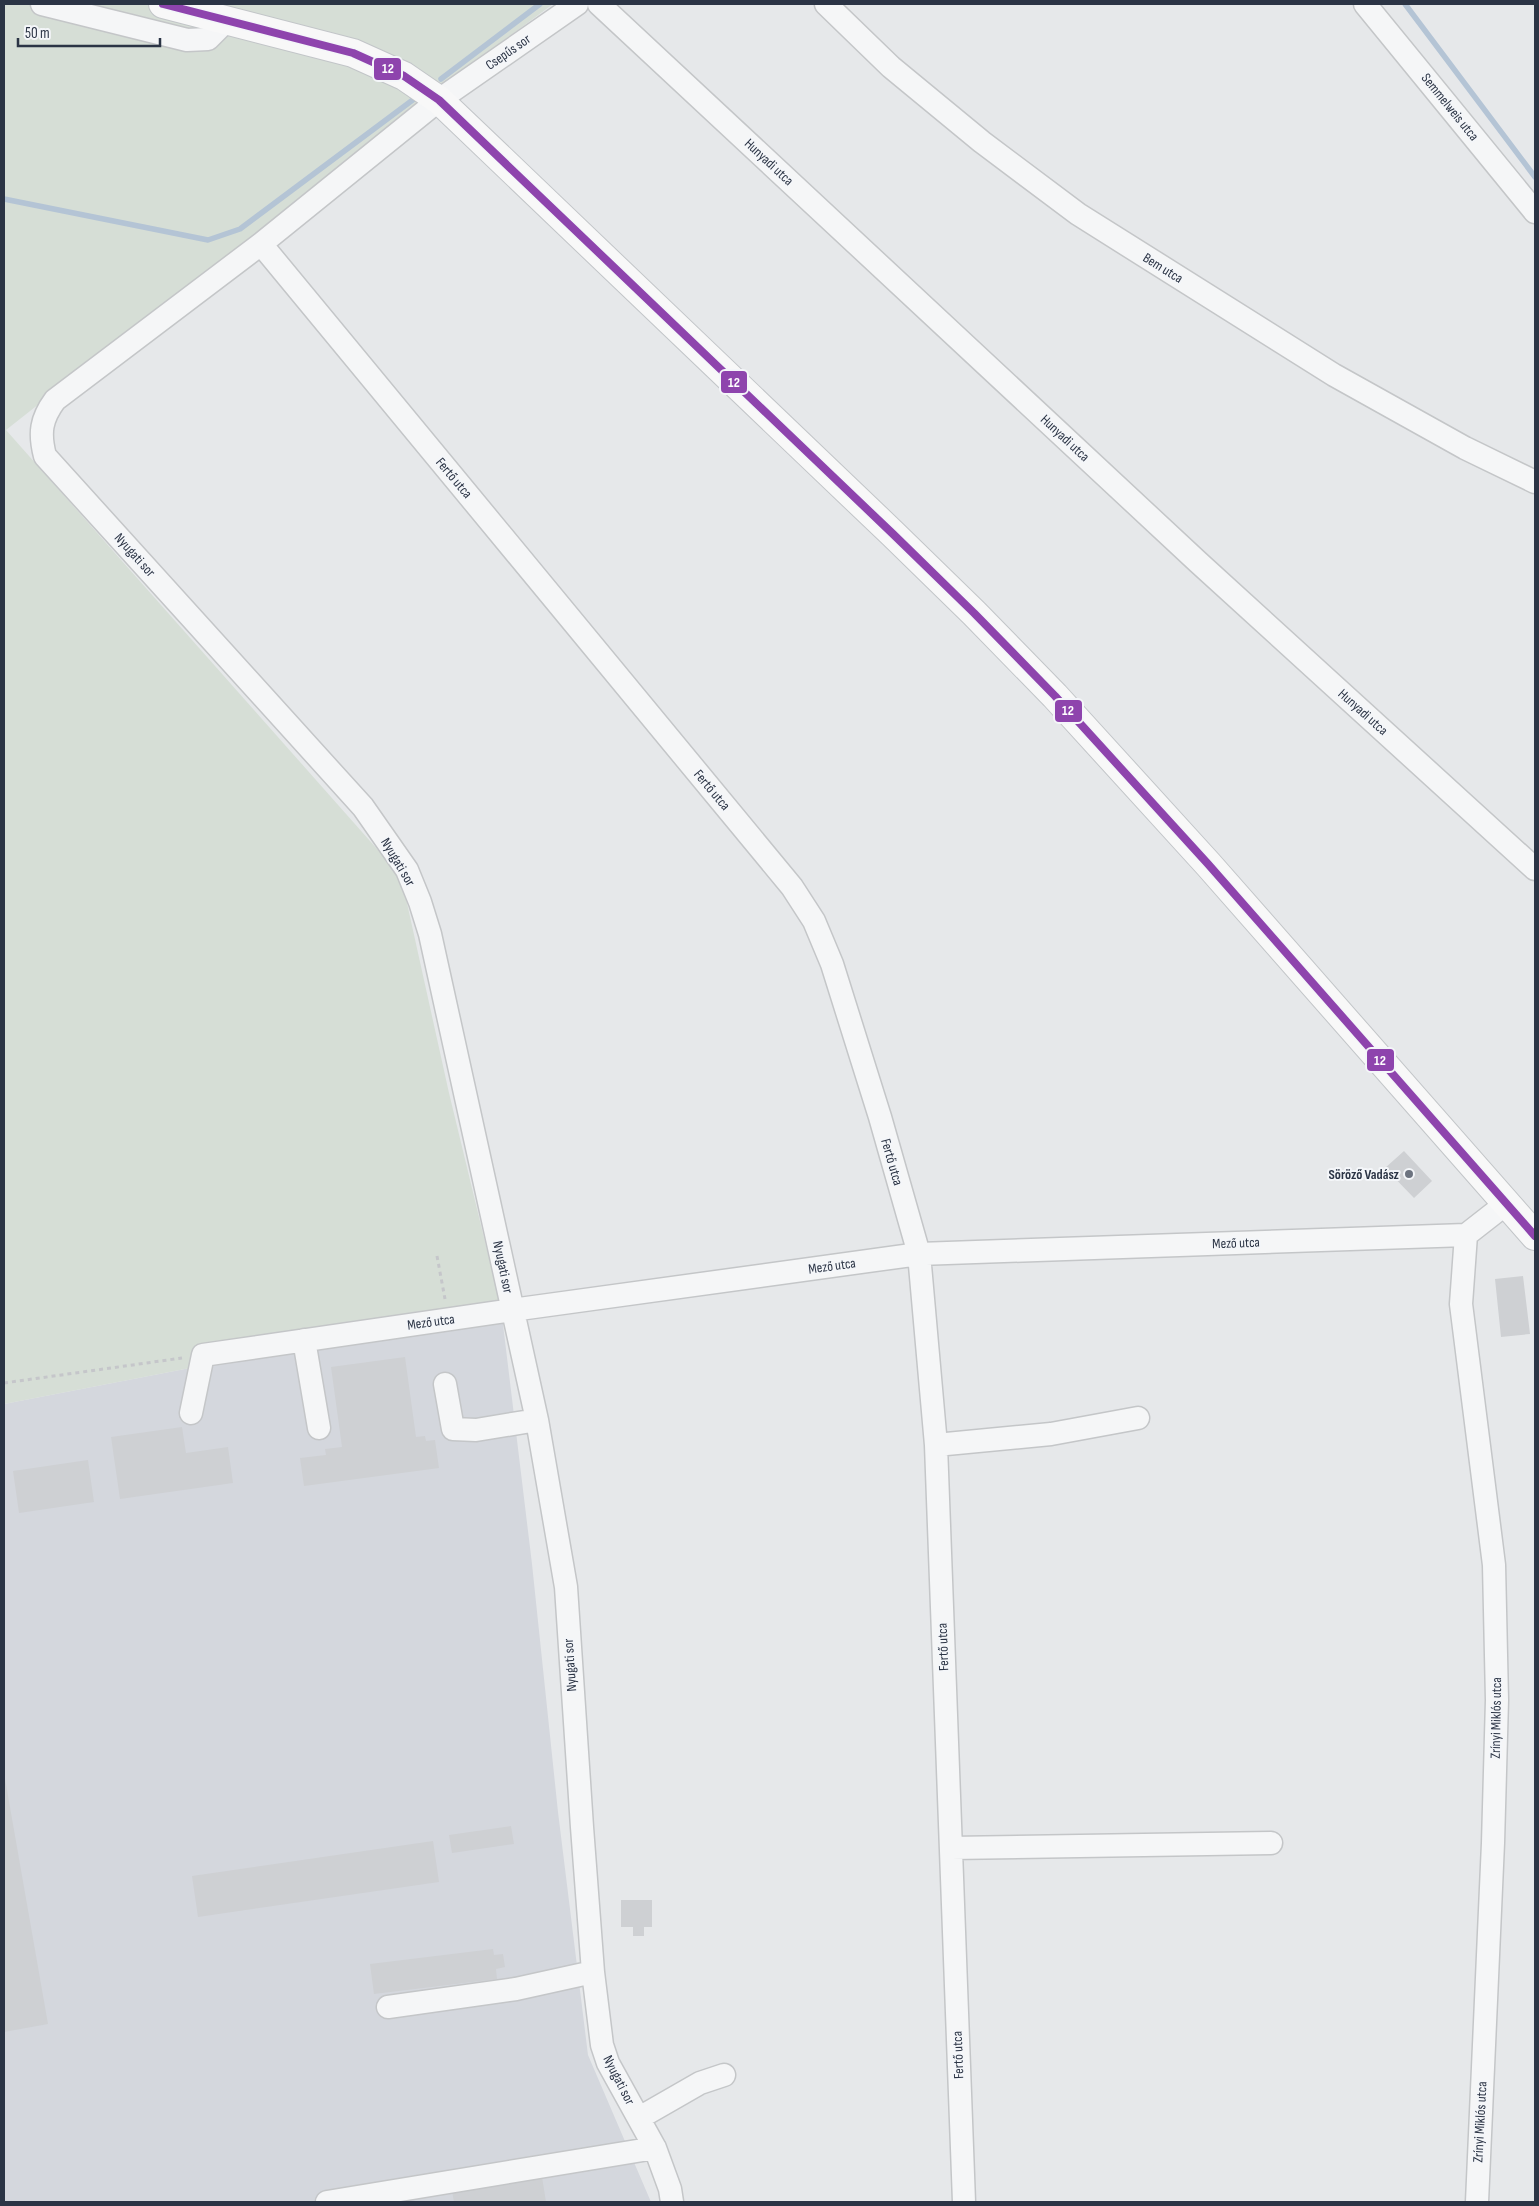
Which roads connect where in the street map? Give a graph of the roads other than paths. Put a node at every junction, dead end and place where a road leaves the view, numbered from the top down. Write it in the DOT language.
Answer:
graph roads {
  1 [pos="42,4"];
  2 [pos="163,4"];
  3 [pos="577,4"];
  4 [pos="599,4"];
  5 [pos="826,4"];
  6 [pos="1365,4"];
  7 [pos="227,20"];
  8 [pos="439,100"];
  9 [pos="1535,212"];
  10 [pos="260,244"];
  11 [pos="1535,482"];
  12 [pos="1535,869"];
  13 [pos="1507,1203"];
  14 [pos="1466,1235"];
  15 [pos="1535,1236"];
  16 [pos="919,1254"];
  17 [pos="512,1310"];
  18 [pos="304,1340"];
  19 [pos="445,1384"];
  20 [pos="191,1413"];
  21 [pos="1138,1418"];
  22 [pos="537,1420"];
  23 [pos="319,1428"];
  24 [pos="936,1445"];
  25 [pos="1271,1843"];
  26 [pos="951,1848"];
  27 [pos="593,1972"];
  28 [pos="388,2007"];
  29 [pos="724,2075"];
  30 [pos="639,2118"];
  31 [pos="655,2148"];
  32 [pos="327,2202"];
  33 [pos="672,2202"];
  34 [pos="964,2202"];
  35 [pos="1477,2202"];
  1 -- 7 [label="street"];
  2 -- 7 [label="main road"];
  3 -- 8 [label="street, Csepűs sor"];
  4 -- 12 [label="street, Hunyadi utca"];
  5 -- 11 [label="street, Bem utca"];
  6 -- 9 [label="street, Semmelweis utca"];
  7 -- 8 [label="main road"];
  8 -- 10 [label="street"];
  8 -- 13 [label="main road"];
  10 -- 16 [label="street, Fertő utca"];
  10 -- 17 [label="street, Nyugati sor"];
  13 -- 14 [label="street"];
  13 -- 15 [label="main road"];
  14 -- 16 [label="street, Mező utca"];
  14 -- 35 [label="street, Zrínyi Miklós utca"];
  16 -- 17 [label="street, Mező utca"];
  16 -- 24 [label="street, Fertő utca"];
  17 -- 18 [label="street, Mező utca"];
  17 -- 22 [label="street, Nyugati sor"];
  18 -- 20 [label="street, Mező utca"];
  18 -- 23 [label="street"];
  19 -- 22 [label="street"];
  21 -- 24 [label="street"];
  22 -- 27 [label="street, Nyugati sor"];
  24 -- 26 [label="street, Fertő utca"];
  25 -- 26 [label="street"];
  26 -- 34 [label="street, Fertő utca"];
  27 -- 28 [label="street"];
  27 -- 30 [label="street, Nyugati sor"];
  29 -- 30 [label="street"];
  30 -- 31 [label="street, Nyugati sor"];
  31 -- 32 [label="street"];
  31 -- 33 [label="street, Nyugati sor"];
}
